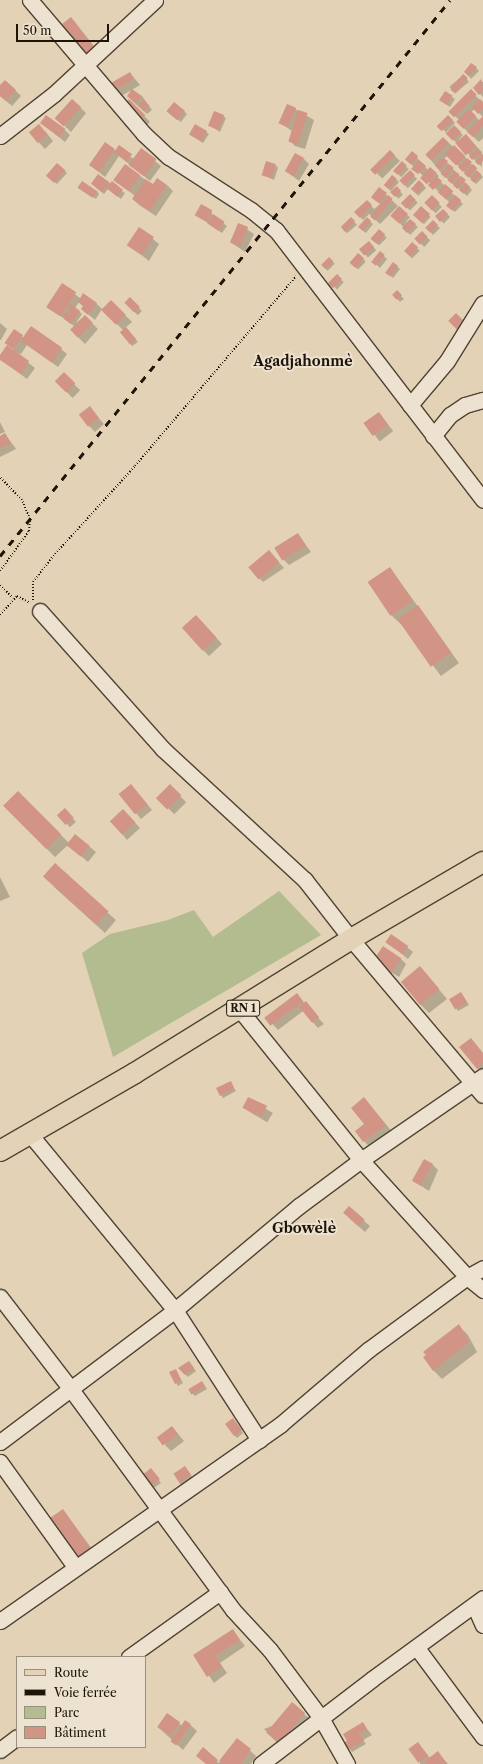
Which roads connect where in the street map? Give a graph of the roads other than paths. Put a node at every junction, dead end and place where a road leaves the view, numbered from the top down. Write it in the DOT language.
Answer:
graph roads {
  1 [pos="30,0"];
  2 [pos="155,0"];
  3 [pos="85,66"];
  4 [pos="0,136"];
  5 [pos="483,304"];
  6 [pos="483,400"];
  7 [pos="410,405"];
  8 [pos="433,436"];
  9 [pos="483,500"];
  10 [pos="40,611"];
  11 [pos="483,862"];
  12 [pos="351,939"];
  13 [pos="240,1010"];
  14 [pos="477,1079"];
  15 [pos="483,1095"];
  16 [pos="29,1132"];
  17 [pos="0,1151"];
  18 [pos="361,1160"];
  19 [pos="483,1268"];
  20 [pos="467,1277"];
  21 [pos="483,1290"];
  22 [pos="0,1297"];
  23 [pos="174,1310"];
  24 [pos="70,1388"];
  25 [pos="259,1440"];
  26 [pos="0,1442"];
  27 [pos="0,1462"];
  28 [pos="159,1508"];
  29 [pos="76,1568"];
  30 [pos="220,1592"];
  31 [pos="478,1602"];
  32 [pos="0,1621"];
  33 [pos="483,1626"];
  34 [pos="417,1648"];
  35 [pos="130,1656"];
  36 [pos="321,1718"];
  37 [pos="483,1737"];
  38 [pos="16,1738"];
  39 [pos="0,1750"];
  40 [pos="261,1764"];
  41 [pos="347,1764"];
  1 -- 3 [label="street"];
  2 -- 3 [label="street"];
  3 -- 4 [label="street"];
  3 -- 7 [label="street"];
  5 -- 7 [label="street"];
  6 -- 8 [label="street"];
  7 -- 8 [label="street"];
  8 -- 9 [label="street"];
  10 -- 12 [label="street"];
  11 -- 12 [label="main road, RN 1"];
  12 -- 13 [label="main road, RN 1"];
  12 -- 14 [label="street"];
  13 -- 16 [label="main road, RN 1"];
  13 -- 18 [label="street"];
  14 -- 15 [label="street"];
  14 -- 18 [label="street"];
  16 -- 17 [label="main road, RN 1"];
  16 -- 23 [label="street"];
  18 -- 20 [label="street"];
  18 -- 23 [label="street"];
  19 -- 20 [label="street"];
  20 -- 21 [label="street"];
  20 -- 25 [label="street"];
  22 -- 24 [label="street"];
  23 -- 24 [label="street"];
  23 -- 25 [label="street"];
  24 -- 26 [label="street"];
  24 -- 28 [label="street"];
  25 -- 28 [label="street"];
  27 -- 29 [label="street"];
  28 -- 29 [label="street"];
  28 -- 30 [label="street"];
  29 -- 32 [label="street"];
  30 -- 35 [label="street"];
  30 -- 36 [label="street"];
  31 -- 33 [label="street"];
  31 -- 34 [label="street"];
  34 -- 36 [label="street"];
  34 -- 37 [label="street"];
  36 -- 40 [label="street"];
  36 -- 41 [label="street"];
  38 -- 39 [label="street"];
}
